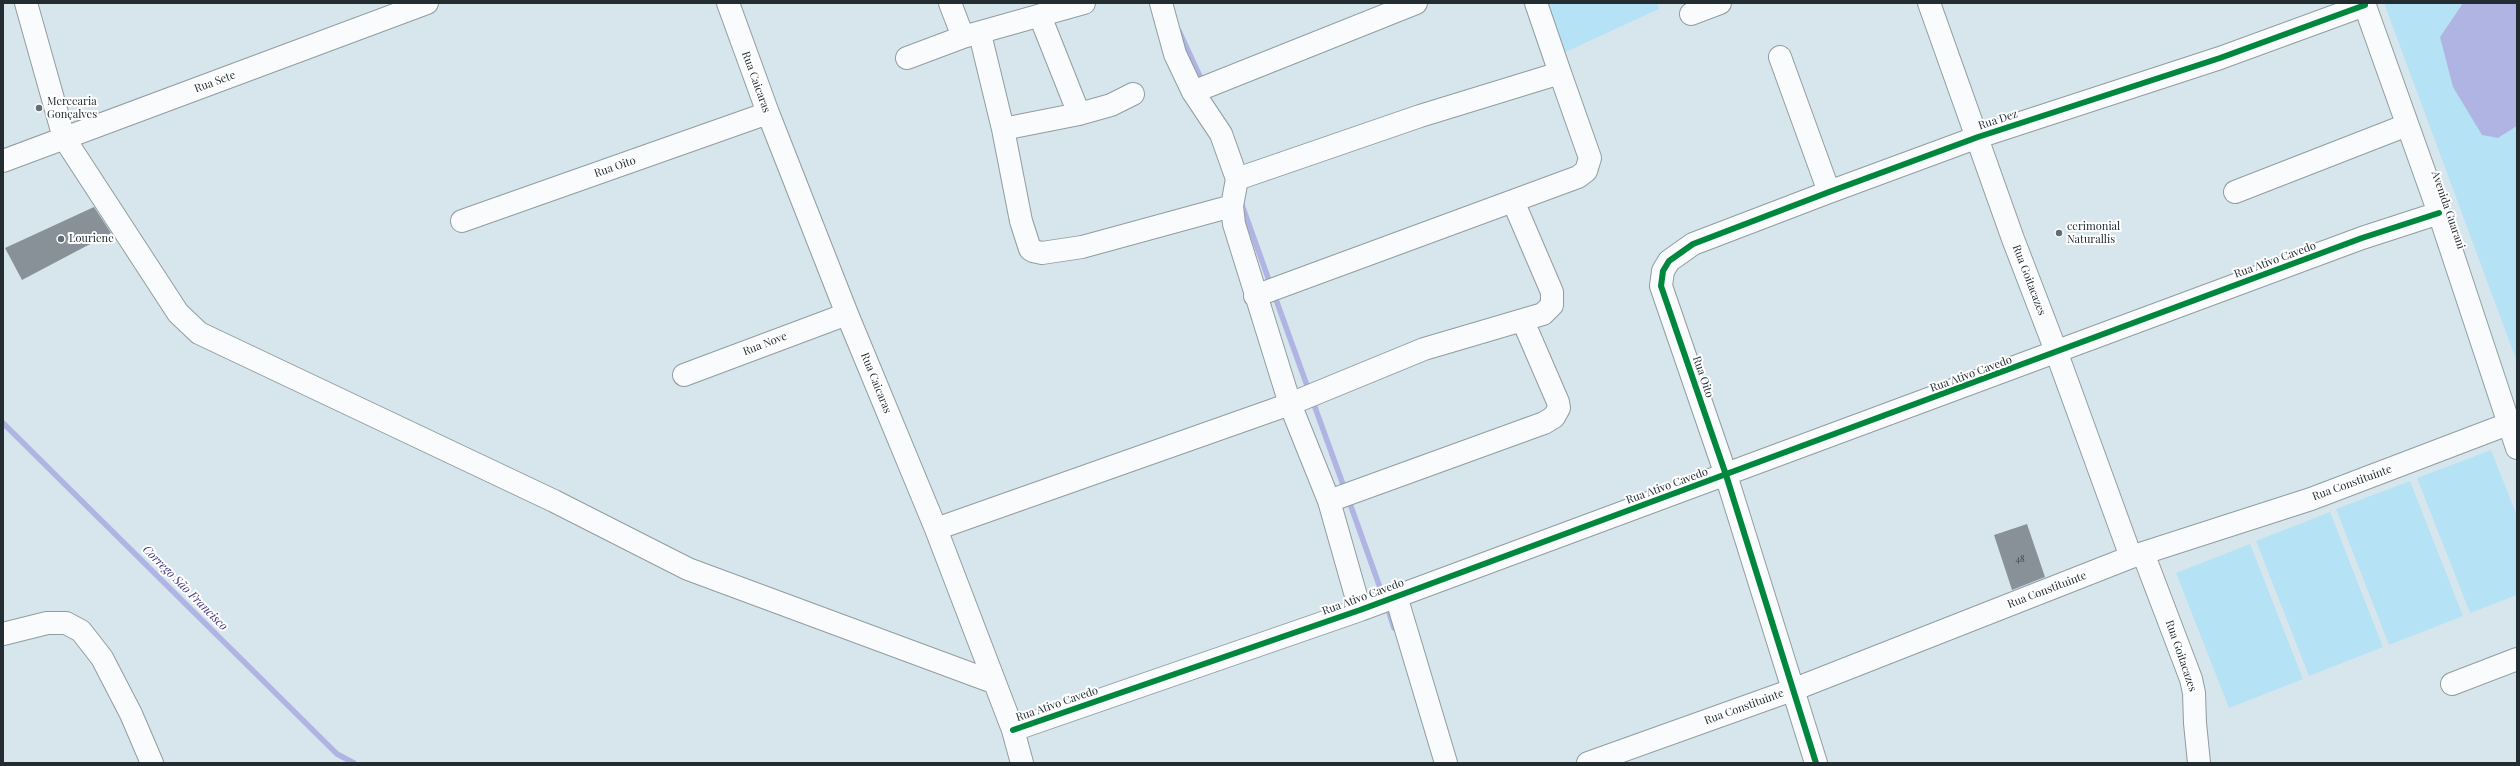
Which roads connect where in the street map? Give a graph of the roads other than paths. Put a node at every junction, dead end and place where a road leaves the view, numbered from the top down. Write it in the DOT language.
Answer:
graph roads {
  1 [pos="26,3"];
  2 [pos="427,3"];
  3 [pos="728,3"];
  4 [pos="950,3"];
  5 [pos="1084,3"];
  6 [pos="1161,3"];
  7 [pos="1416,3"];
  8 [pos="1536,3"];
  9 [pos="1720,3"];
  10 [pos="1929,3"];
  11 [pos="2364,4"];
  12 [pos="1691,14"];
  13 [pos="1040,16"];
  14 [pos="972,35"];
  15 [pos="1780,57"];
  16 [pos="907,58"];
  17 [pos="1560,73"];
  18 [pos="1193,92"];
  19 [pos="1133,94"];
  20 [pos="768,113"];
  21 [pos="1079,114"];
  22 [pos="2407,125"];
  23 [pos="1003,130"];
  24 [pos="1978,137"];
  25 [pos="64,138"];
  26 [pos="3,161"];
  27 [pos="1237,179"];
  28 [pos="1829,192"];
  29 [pos="2235,192"];
  30 [pos="1513,201"];
  31 [pos="1232,206"];
  32 [pos="2439,213"];
  33 [pos="462,221"];
  34 [pos="1661,286"];
  35 [pos="1255,296"];
  36 [pos="847,314"];
  37 [pos="1523,321"];
  38 [pos="2056,351"];
  39 [pos="684,375"];
  40 [pos="1290,404"];
  41 [pos="2508,424"];
  42 [pos="2517,448"];
  43 [pos="1726,475"];
  44 [pos="1329,501"];
  45 [pos="936,529"];
  46 [pos="2137,555"];
  47 [pos="1396,596"];
  48 [pos="1360,610"];
  49 [pos="13,631"];
  50 [pos="2517,659"];
  51 [pos="993,682"];
  52 [pos="2452,684"];
  53 [pos="1795,689"];
  54 [pos="1013,730"];
  55 [pos="152,763"];
  56 [pos="1022,763"];
  57 [pos="1446,763"];
  58 [pos="1588,763"];
  59 [pos="1816,763"];
  60 [pos="2199,763"];
  1 -- 25 [label="street"];
  2 -- 25 [label="street, Rua Sete"];
  3 -- 20 [label="street, Rua Caicaras"];
  4 -- 14 [label="street"];
  5 -- 13 [label="street"];
  6 -- 18 [label="street"];
  7 -- 18 [label="street"];
  8 -- 17 [label="street"];
  9 -- 12 [label="street"];
  10 -- 24 [label="street, Rua Goitacazes"];
  11 -- 22 [label="street, Avenida Guarani"];
  11 -- 24 [label="street, Rua Dez"];
  13 -- 14 [label="street"];
  13 -- 21 [label="street"];
  14 -- 16 [label="street"];
  14 -- 23 [label="street"];
  15 -- 28 [label="street"];
  17 -- 27 [label="street"];
  17 -- 30 [label="street"];
  18 -- 27 [label="street"];
  19 -- 21 [label="street"];
  20 -- 33 [label="street, Rua Oito"];
  20 -- 36 [label="street, Rua Caicaras"];
  21 -- 23 [label="street"];
  22 -- 29 [label="street"];
  22 -- 32 [label="street, Avenida Guarani"];
  23 -- 31 [label="street"];
  24 -- 28 [label="street, Rua Dez"];
  24 -- 38 [label="street, Rua Goitacazes"];
  25 -- 26 [label="street, Rua Sete"];
  25 -- 51 [label="street"];
  27 -- 31 [label="street"];
  28 -- 34 [label="street, Rua Dez"];
  30 -- 35 [label="street"];
  30 -- 37 [label="street"];
  31 -- 35 [label="street"];
  32 -- 38 [label="street, Rua Ativo Cavedo"];
  32 -- 41 [label="street, Avenida Guarani"];
  34 -- 43 [label="street, Rua Oito"];
  35 -- 40 [label="street"];
  36 -- 39 [label="street, Rua Nove"];
  36 -- 45 [label="street, Rua Caicaras"];
  37 -- 40 [label="street"];
  37 -- 44 [label="street"];
  38 -- 43 [label="street, Rua Ativo Cavedo"];
  38 -- 46 [label="street, Rua Goitacazes"];
  40 -- 44 [label="street"];
  40 -- 45 [label="street"];
  41 -- 42 [label="street, Avenida Guarani"];
  41 -- 46 [label="street, Rua Constituinte"];
  43 -- 47 [label="street, Rua Ativo Cavedo"];
  43 -- 53 [label="street, Rua Oito"];
  44 -- 48 [label="street"];
  45 -- 51 [label="street, Rua Caicaras"];
  46 -- 53 [label="street, Rua Constituinte"];
  46 -- 60 [label="street, Rua Goitacazes"];
  47 -- 48 [label="street, Rua Ativo Cavedo"];
  47 -- 57 [label="street"];
  48 -- 54 [label="street, Rua Ativo Cavedo"];
  49 -- 55 [label="street"];
  50 -- 52 [label="street"];
  51 -- 54 [label="street, Rua Caicaras"];
  53 -- 58 [label="street, Rua Constituinte"];
  53 -- 59 [label="street, Rua Oito"];
  54 -- 56 [label="street, Rua Caicaras"];
}
